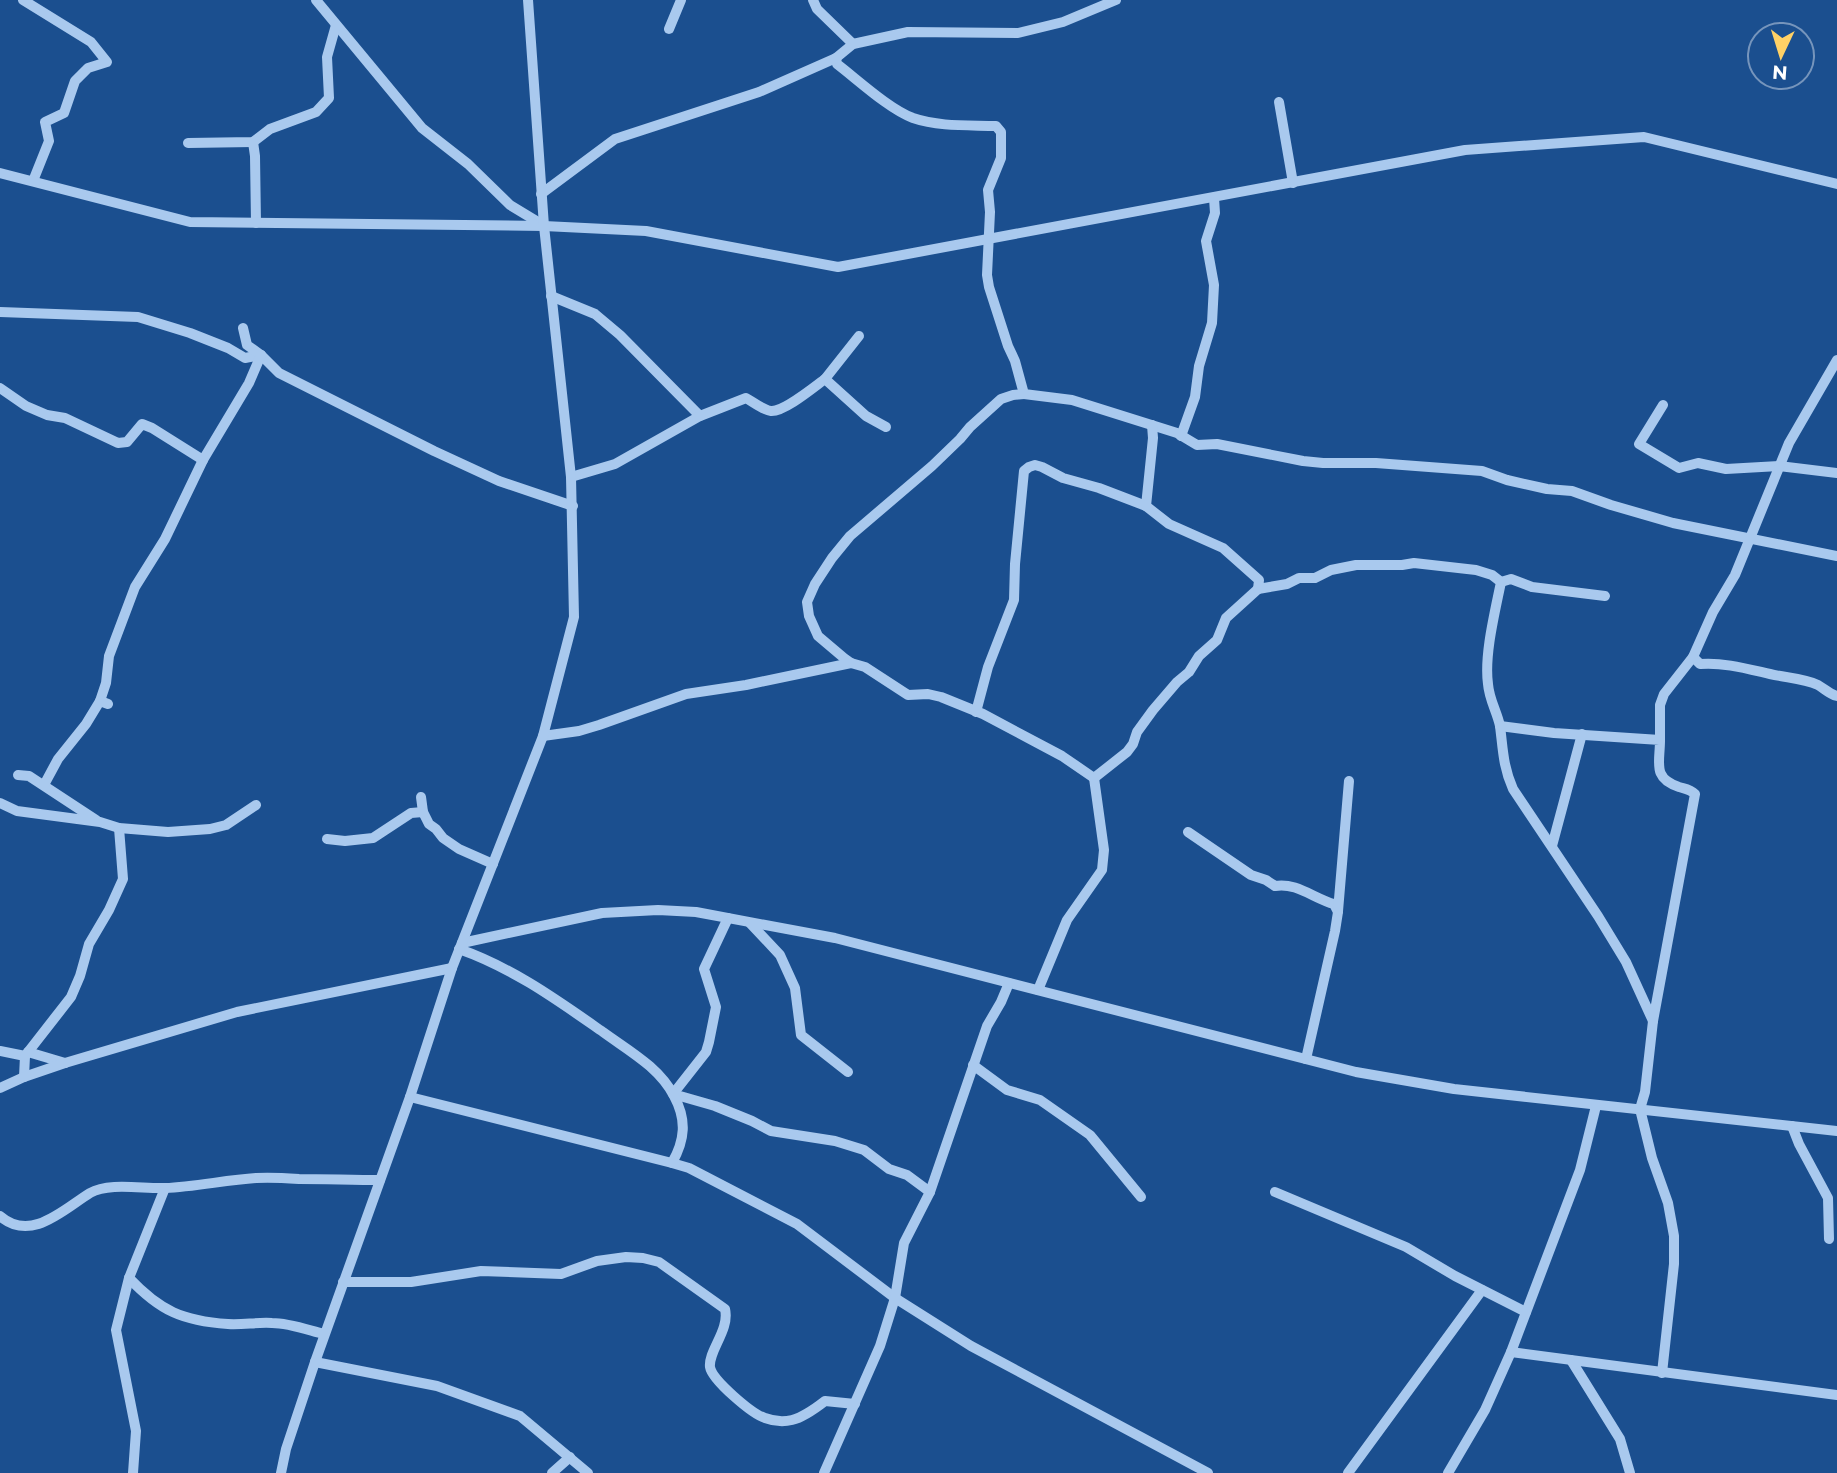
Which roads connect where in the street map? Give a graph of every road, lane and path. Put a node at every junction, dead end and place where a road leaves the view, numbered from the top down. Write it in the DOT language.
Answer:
graph roads {
  1 [pos="23,0"];
  2 [pos="316,0"];
  3 [pos="528,0"];
  4 [pos="681,0"];
  5 [pos="813,0"];
  6 [pos="1116,0"];
  7 [pos="336,25"];
  8 [pos="669,29"];
  9 [pos="853,44"];
  10 [pos="836,58"];
  11 [pos="1279,103"];
  12 [pos="253,142"];
  13 [pos="188,144"];
  14 [pos="0,173"];
  15 [pos="33,181"];
  16 [pos="1293,183"];
  17 [pos="1837,184"];
  18 [pos="541,194"];
  19 [pos="1214,198"];
  20 [pos="256,223"];
  21 [pos="544,226"];
  22 [pos="989,239"];
  23 [pos="551,296"];
  24 [pos="0,312"];
  25 [pos="243,328"];
  26 [pos="859,336"];
  27 [pos="261,355"];
  28 [pos="1837,360"];
  29 [pos="825,379"];
  30 [pos="0,388"];
  31 [pos="1024,394"];
  32 [pos="1663,405"];
  33 [pos="700,416"];
  34 [pos="1152,425"];
  35 [pos="886,427"];
  36 [pos="1181,436"];
  37 [pos="203,460"];
  38 [pos="1779,466"];
  39 [pos="1837,473"];
  40 [pos="571,477"];
  41 [pos="572,506"];
  42 [pos="1146,506"];
  43 [pos="1749,539"];
  44 [pos="1837,556"];
  45 [pos="1501,582"];
  46 [pos="1258,589"];
  47 [pos="1605,596"];
  48 [pos="1693,657"];
  49 [pos="852,663"];
  50 [pos="1837,696"];
  51 [pos="976,712"];
  52 [pos="1500,726"];
  53 [pos="1582,734"];
  54 [pos="543,736"];
  55 [pos="1660,740"];
  56 [pos="18,775"];
  57 [pos="1094,778"];
  58 [pos="1349,781"];
  59 [pos="44,785"];
  60 [pos="421,797"];
  61 [pos="0,803"];
  62 [pos="256,805"];
  63 [pos="423,812"];
  64 [pos="100,822"];
  65 [pos="119,828"];
  66 [pos="1188,832"];
  67 [pos="327,839"];
  68 [pos="1552,846"];
  69 [pos="493,864"];
  70 [pos="1338,912"];
  71 [pos="728,918"];
  72 [pos="750,922"];
  73 [pos="461,946"];
  74 [pos="452,968"];
  75 [pos="1009,983"];
  76 [pos="1038,990"];
  77 [pos="1653,1021"];
  78 [pos="0,1051"];
  79 [pos="27,1054"];
  80 [pos="1306,1059"];
  81 [pos="65,1063"];
  82 [pos="973,1065"];
  83 [pos="848,1072"];
  84 [pos="24,1077"];
  85 [pos="0,1088"];
  86 [pos="673,1094"];
  87 [pos="410,1097"];
  88 [pos="1596,1106"];
  89 [pos="1640,1109"];
  90 [pos="1793,1126"];
  91 [pos="1837,1131"];
  92 [pos="672,1163"];
  93 [pos="380,1180"];
  94 [pos="165,1188"];
  95 [pos="930,1192"];
  96 [pos="1275,1192"];
  97 [pos="1141,1197"];
  98 [pos="1833,1198"];
  99 [pos="0,1216"];
  100 [pos="1829,1239"];
  101 [pos="129,1278"];
  102 [pos="343,1282"];
  103 [pos="1482,1290"];
  104 [pos="895,1298"];
  105 [pos="1526,1312"];
  106 [pos="324,1334"];
  107 [pos="1511,1352"];
  108 [pos="1571,1360"];
  109 [pos="314,1362"];
  110 [pos="1661,1373"];
  111 [pos="1837,1395"];
  112 [pos="855,1404"];
  113 [pos="570,1457"];
  114 [pos="133,1473"];
  115 [pos="281,1473"];
  116 [pos="552,1473"];
  117 [pos="587,1473"];
  118 [pos="824,1473"];
  119 [pos="1208,1473"];
  120 [pos="1349,1473"];
  121 [pos="1448,1473"];
  122 [pos="1630,1473"];
  1 -- 15 [label="street"];
  2 -- 7 [label="street"];
  3 -- 18 [label="street"];
  4 -- 8 [label="street"];
  5 -- 9 [label="street"];
  6 -- 9 [label="street"];
  7 -- 12 [label="street"];
  7 -- 21 [label="street"];
  9 -- 10 [label="street"];
  10 -- 18 [label="street"];
  10 -- 22 [label="street"];
  11 -- 16 [label="street"];
  12 -- 13 [label="street"];
  12 -- 20 [label="street"];
  14 -- 15 [label="street"];
  15 -- 20 [label="street"];
  16 -- 17 [label="street"];
  16 -- 19 [label="street"];
  18 -- 21 [label="street"];
  19 -- 22 [label="street"];
  19 -- 36 [label="street"];
  20 -- 21 [label="street"];
  21 -- 22 [label="street"];
  21 -- 23 [label="street"];
  22 -- 31 [label="street"];
  23 -- 33 [label="street"];
  23 -- 40 [label="street"];
  24 -- 27 [label="street"];
  25 -- 27 [label="street"];
  26 -- 29 [label="street"];
  27 -- 37 [label="street"];
  27 -- 41 [label="street"];
  28 -- 38 [label="street"];
  29 -- 33 [label="street"];
  29 -- 35 [label="street"];
  30 -- 37 [label="street"];
  31 -- 34 [label="street"];
  31 -- 49 [label="street"];
  32 -- 38 [label="street"];
  33 -- 40 [label="street"];
  34 -- 36 [label="street"];
  34 -- 42 [label="street"];
  36 -- 43 [label="street"];
  37 -- 59 [label="street"];
  38 -- 39 [label="street"];
  38 -- 43 [label="street"];
  40 -- 41 [label="street"];
  41 -- 54 [label="street"];
  42 -- 46 [label="street"];
  42 -- 51 [label="street"];
  43 -- 44 [label="street"];
  43 -- 48 [label="street"];
  45 -- 46 [label="street"];
  45 -- 47 [label="street"];
  45 -- 52 [label="street"];
  46 -- 57 [label="street"];
  48 -- 50 [label="street"];
  48 -- 55 [label="street"];
  49 -- 51 [label="street"];
  49 -- 54 [label="street"];
  51 -- 57 [label="street"];
  52 -- 53 [label="street"];
  52 -- 68 [label="street"];
  53 -- 55 [label="street"];
  53 -- 68 [label="street"];
  54 -- 69 [label="street"];
  55 -- 77 [label="street"];
  56 -- 59 [label="street"];
  57 -- 76 [label="street"];
  58 -- 70 [label="street"];
  59 -- 64 [label="street"];
  60 -- 63 [label="street"];
  61 -- 64 [label="street"];
  62 -- 65 [label="street"];
  63 -- 67 [label="street"];
  63 -- 69 [label="street"];
  64 -- 65 [label="street"];
  65 -- 79 [label="street"];
  66 -- 70 [label="street"];
  68 -- 77 [label="street"];
  69 -- 73 [label="street"];
  70 -- 80 [label="street"];
  71 -- 72 [label="street"];
  71 -- 73 [label="street"];
  71 -- 86 [label="street"];
  72 -- 75 [label="street"];
  72 -- 83 [label="street"];
  73 -- 74 [label="street"];
  73 -- 86 [label="street"];
  74 -- 81 [label="street"];
  74 -- 87 [label="street"];
  75 -- 76 [label="street"];
  75 -- 82 [label="street"];
  76 -- 80 [label="street"];
  77 -- 89 [label="street"];
  78 -- 79 [label="street"];
  79 -- 81 [label="street"];
  79 -- 84 [label="street"];
  80 -- 88 [label="street"];
  81 -- 84 [label="street"];
  82 -- 95 [label="street"];
  82 -- 97 [label="street"];
  84 -- 85 [label="street"];
  86 -- 92 [label="street"];
  86 -- 95 [label="street"];
  87 -- 92 [label="street"];
  87 -- 93 [label="street"];
  88 -- 89 [label="street"];
  88 -- 105 [label="street"];
  89 -- 90 [label="street"];
  89 -- 110 [label="street"];
  90 -- 91 [label="street"];
  90 -- 98 [label="street"];
  92 -- 104 [label="street"];
  93 -- 94 [label="street"];
  93 -- 102 [label="street"];
  94 -- 99 [label="street"];
  94 -- 101 [label="street"];
  95 -- 104 [label="street"];
  96 -- 103 [label="street"];
  98 -- 100 [label="street"];
  101 -- 106 [label="street"];
  101 -- 114 [label="street"];
  102 -- 106 [label="street"];
  102 -- 112 [label="street"];
  103 -- 105 [label="street"];
  103 -- 120 [label="street"];
  104 -- 112 [label="street"];
  104 -- 119 [label="street"];
  105 -- 107 [label="street"];
  106 -- 109 [label="street"];
  107 -- 108 [label="street"];
  107 -- 121 [label="street"];
  108 -- 110 [label="street"];
  108 -- 122 [label="street"];
  109 -- 113 [label="street"];
  109 -- 115 [label="street"];
  110 -- 111 [label="street"];
  112 -- 118 [label="street"];
  113 -- 116 [label="street"];
  113 -- 117 [label="street"];
}
